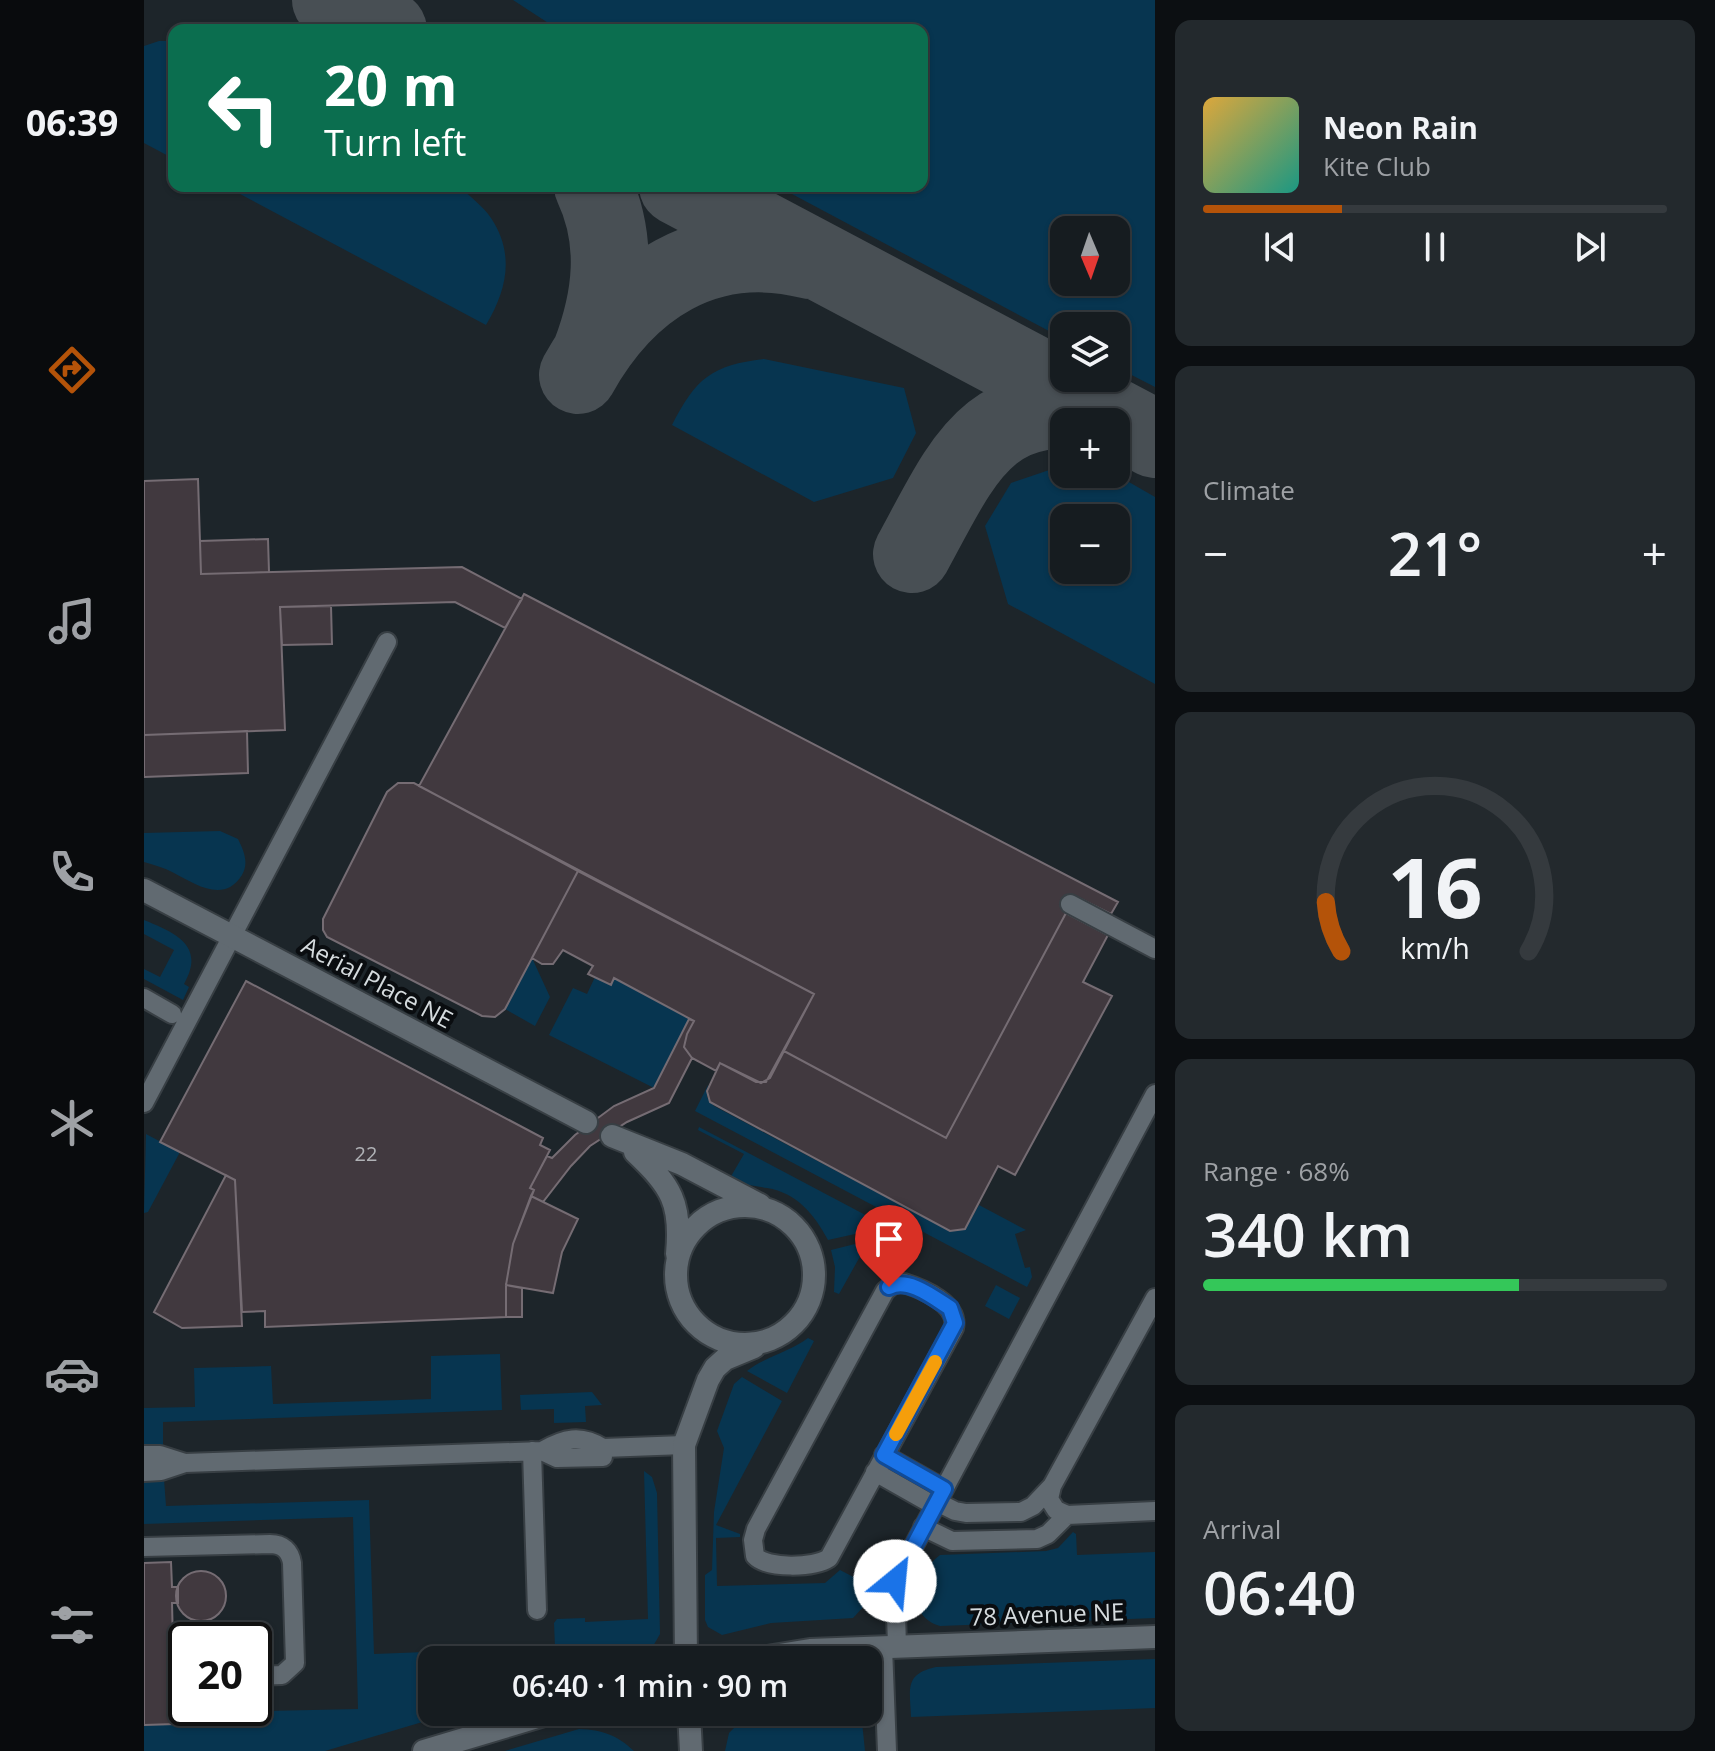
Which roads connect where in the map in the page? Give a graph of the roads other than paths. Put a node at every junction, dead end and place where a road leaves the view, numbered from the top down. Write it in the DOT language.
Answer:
graph roads {
  1 [pos="387,642"];
  2 [pos="144,890"];
  3 [pos="1070,904"];
  4 [pos="234,936"];
  5 [pos="1155,949"];
  6 [pos="144,998"];
  7 [pos="172,1014"];
  8 [pos="1155,1094"];
  9 [pos="144,1103"];
  10 [pos="586,1122"];
  11 [pos="772,1211"];
  12 [pos="676,1264"];
  13 [pos="1155,1298"];
  14 [pos="692,1320"];
  15 [pos="767,1341"];
  16 [pos="708,1380"];
  17 [pos="684,1445"];
  18 [pos="537,1451"];
  19 [pos="144,1455"];
  20 [pos="884,1455"];
  21 [pos="185,1463"];
  22 [pos="144,1472"];
  23 [pos="875,1472"];
  24 [pos="1052,1486"];
  25 [pos="939,1499"];
  26 [pos="1155,1511"];
  27 [pos="1067,1515"];
  28 [pos="923,1527"];
  29 [pos="144,1547"];
  30 [pos="537,1610"];
  31 [pos="1155,1637"];
  32 [pos="686,1646"];
  33 [pos="882,1646"];
  34 [pos="890,1646"];
  35 [pos="272,1675"];
  36 [pos="507,1726"];
  37 [pos="690,1726"];
  38 [pos="424,1751"];
  39 [pos="691,1751"];
  40 [pos="887,1751"];
  1 -- 4 [label="lane"];
  2 -- 4 [label="street, Aerial Place NE"];
  3 -- 5 [label="lane"];
  4 -- 9 [label="lane"];
  4 -- 10 [label="street, Aerial Place NE"];
  6 -- 7 [label="lane"];
  8 -- 25 [label="lane"];
  11 -- 12 [label="street"];
  11 -- 12 [label="street"];
  11 -- 15 [label="street"];
  12 -- 14 [label="street"];
  13 -- 24 [label="lane"];
  14 -- 15 [label="street"];
  14 -- 16 [label="street"];
  15 -- 16 [label="street"];
  16 -- 17 [label="street"];
  17 -- 18 [label="lane"];
  17 -- 32 [label="street"];
  18 -- 21 [label="lane"];
  18 -- 30 [label="lane"];
  19 -- 21 [label="lane"];
  20 -- 23 [label="lane"];
  20 -- 23 [label="lane"];
  20 -- 25 [label="lane"];
  21 -- 22 [label="lane"];
  23 -- 25 [label="lane"];
  24 -- 25 [label="lane"];
  24 -- 27 [label="lane"];
  25 -- 28 [label="lane"];
  26 -- 27 [label="lane"];
  27 -- 28 [label="lane"];
  28 -- 34 [label="lane"];
  29 -- 35 [label="lane"];
  31 -- 34 [label="street, 78 Avenue NE"];
  33 -- 34 [label="street, 78 Avenue NE"];
  34 -- 40 [label="lane"];
  36 -- 38 [label="street"];
  37 -- 39 [label="street"];
}
